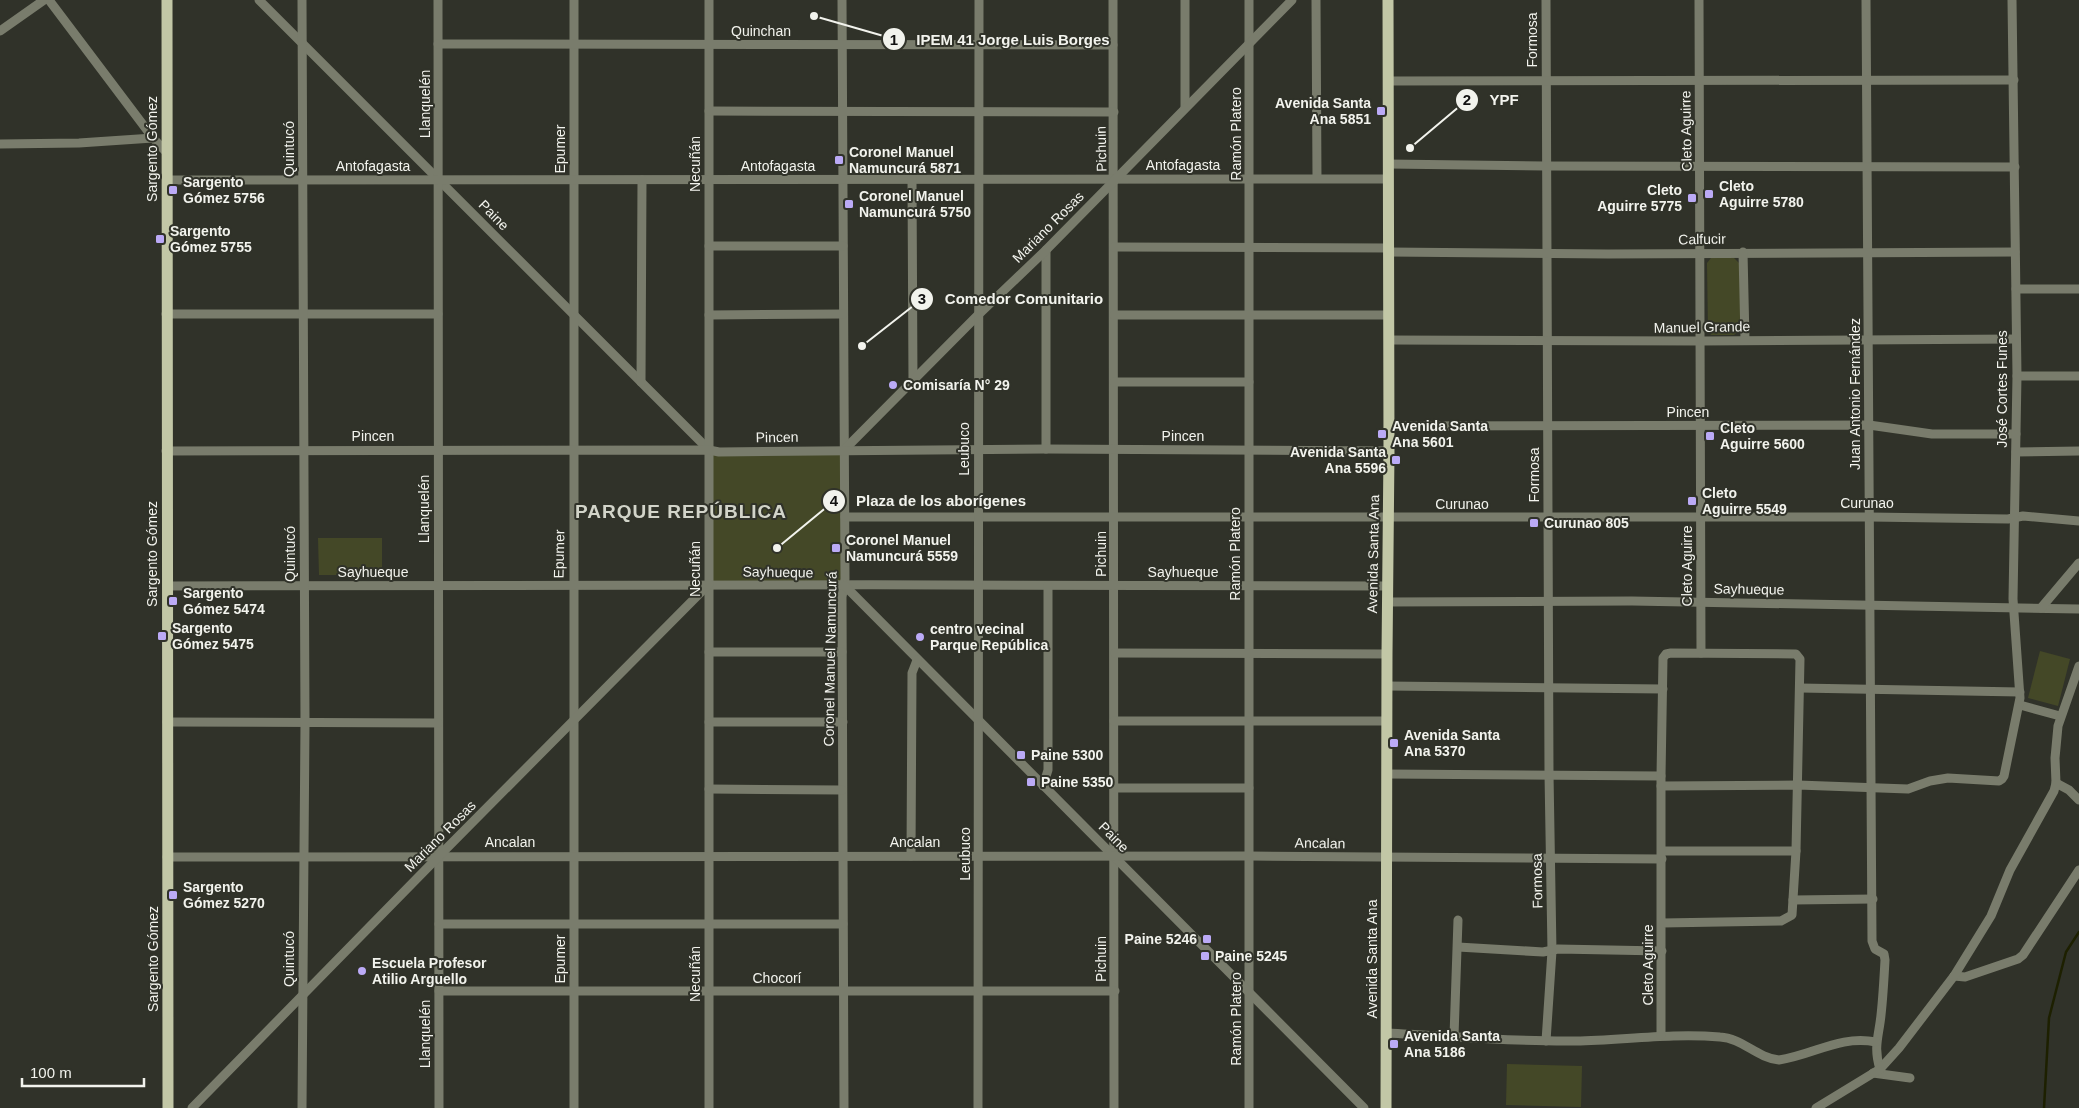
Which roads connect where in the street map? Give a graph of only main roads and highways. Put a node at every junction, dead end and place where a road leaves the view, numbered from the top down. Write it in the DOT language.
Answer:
graph roads {
  1 [pos="167,0"];
  2 [pos="1388,0"];
  3 [pos="168,1108"];
  4 [pos="1386,1108"];
  1 -- 3 [label="main road, Sargento Gómez"];
  2 -- 4 [label="main road, Avenida Santa Ana"];
}
